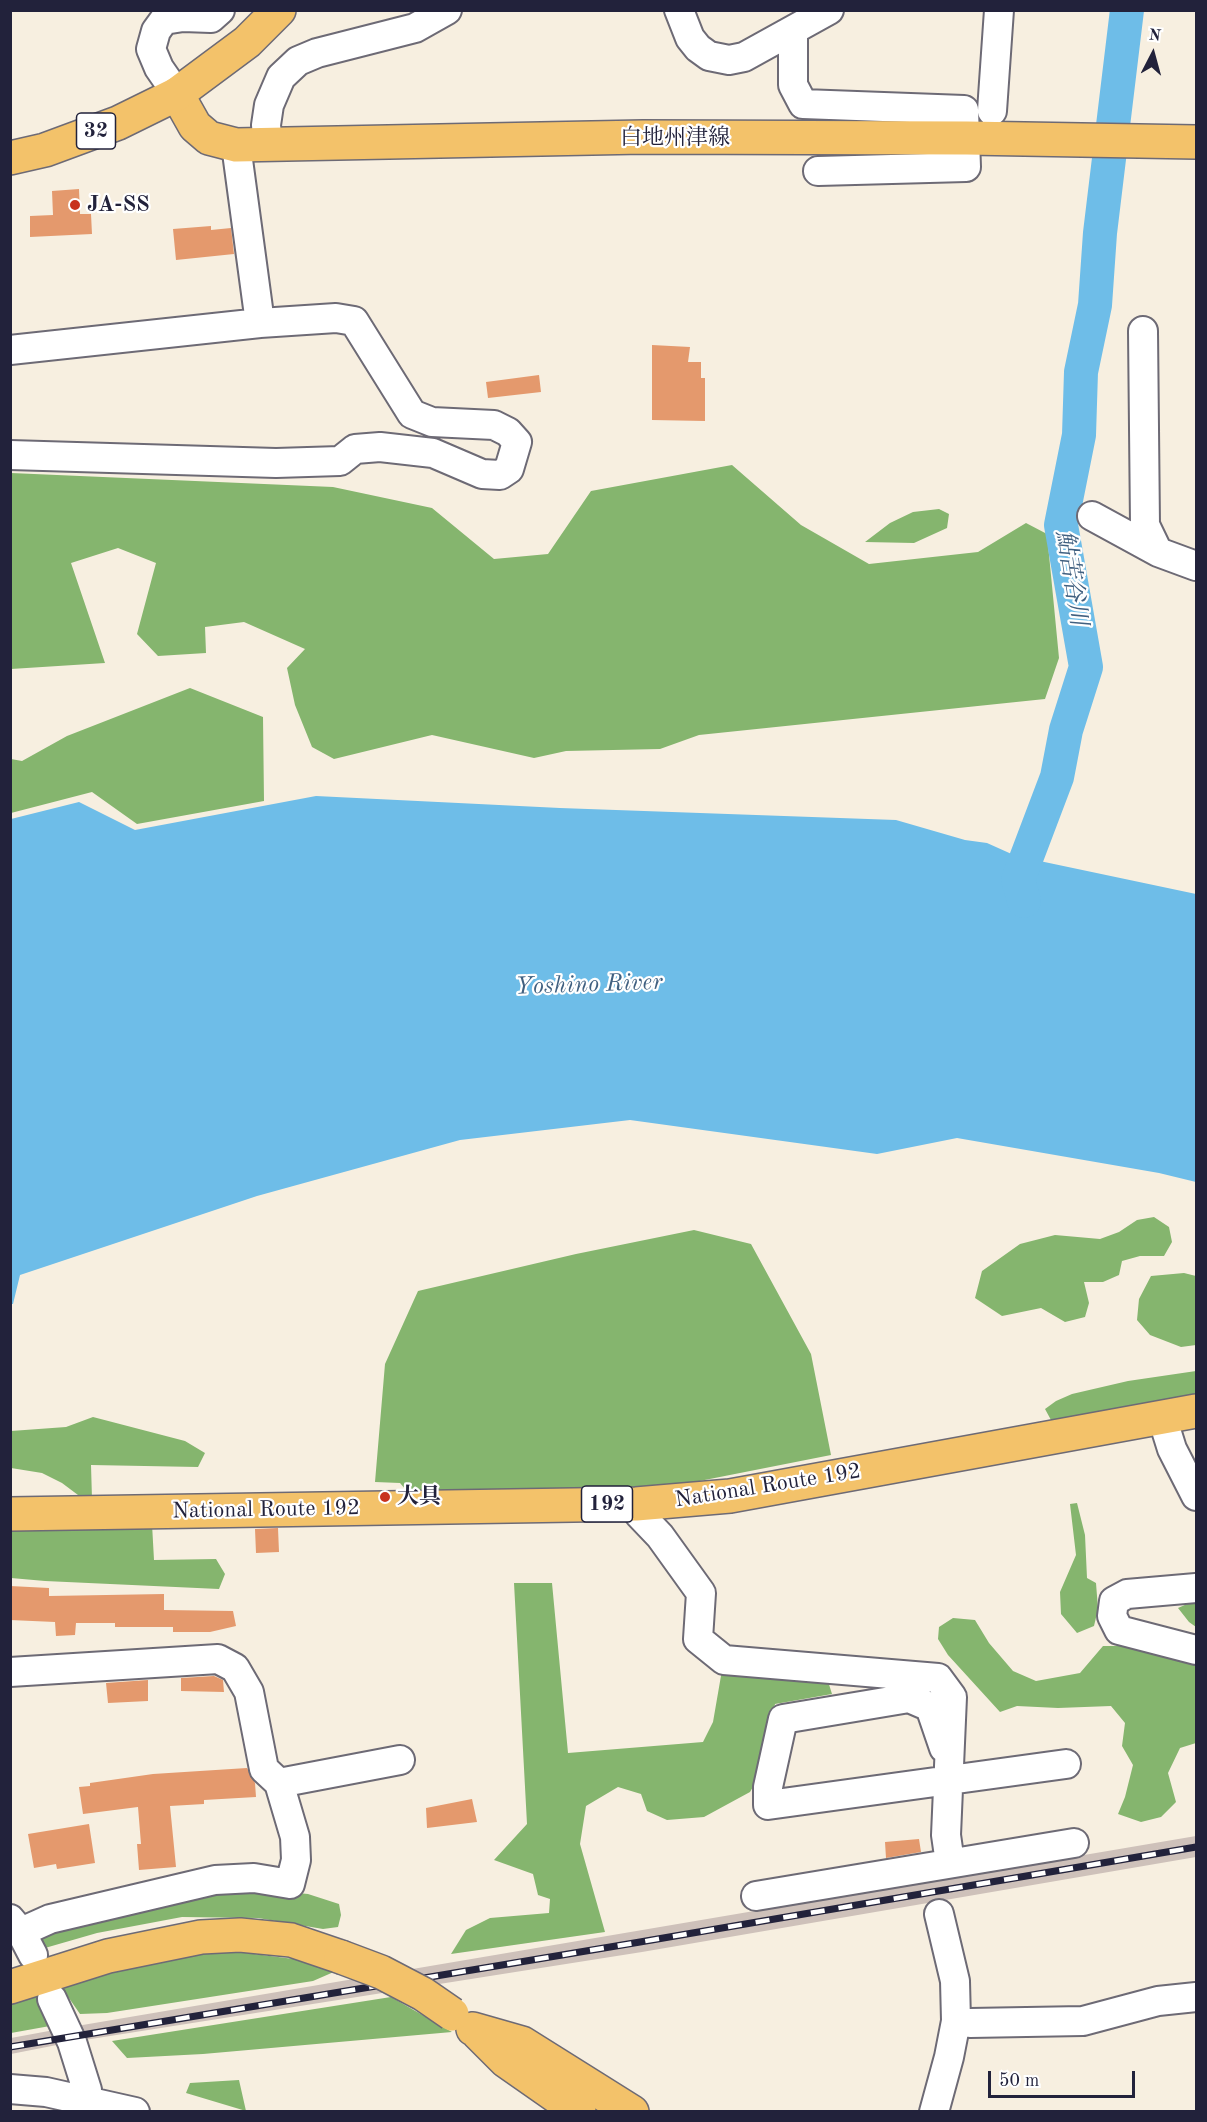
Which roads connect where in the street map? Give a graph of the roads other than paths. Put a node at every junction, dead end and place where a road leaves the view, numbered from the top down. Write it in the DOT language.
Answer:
graph roads {
  1 [pos="220,10"];
  2 [pos="279,10"];
  3 [pos="447,10"];
  4 [pos="679,10"];
  5 [pos="829,10"];
  6 [pos="999,10"];
  7 [pos="793,30"];
  8 [pos="177,94"];
  9 [pos="996,124"];
  10 [pos="967,138"];
  11 [pos="1197,142"];
  12 [pos="252,145"];
  13 [pos="10,158"];
  14 [pos="818,171"];
  15 [pos="260,322"];
  16 [pos="1143,331"];
  17 [pos="10,351"];
  18 [pos="10,455"];
  19 [pos="1092,516"];
  20 [pos="1158,552"];
  21 [pos="1197,566"];
  22 [pos="1197,1411"];
  23 [pos="1162,1417"];
  24 [pos="1197,1496"];
  25 [pos="636,1504"];
  26 [pos="10,1514"];
  27 [pos="1197,1588"];
  28 [pos="1197,1650"];
  29 [pos="10,1672"];
  30 [pos="400,1760"];
  31 [pos="1066,1764"];
  32 [pos="949,1768"];
  33 [pos="279,1783"];
  34 [pos="1074,1843"];
  35 [pos="950,1863"];
  36 [pos="756,1896"];
  37 [pos="939,1914"];
  38 [pos="21,1936"];
  39 [pos="10,1987"];
  40 [pos="1197,1997"];
  41 [pos="52,2000"];
  42 [pos="956,2021"];
  43 [pos="463,2022"];
  44 [pos="10,2089"];
  45 [pos="86,2100"];
  46 [pos="135,2112"];
  47 [pos="579,2112"];
  48 [pos="632,2112"];
  49 [pos="934,2112"];
  1 -- 8 [label="street"];
  2 -- 8 [label="main road, 32"];
  3 -- 12 [label="street"];
  4 -- 7 [label="street"];
  5 -- 7 [label="street"];
  6 -- 9 [label="street"];
  7 -- 10 [label="street"];
  8 -- 12 [label="main road, 白地州津線"];
  8 -- 13 [label="main road, 32"];
  9 -- 10 [label="main road, 白地州津線"];
  9 -- 11 [label="main road, 白地州津線"];
  10 -- 12 [label="main road, 白地州津線"];
  10 -- 14 [label="street"];
  12 -- 15 [label="street"];
  15 -- 17 [label="street"];
  15 -- 18 [label="street"];
  16 -- 20 [label="street"];
  19 -- 20 [label="street"];
  20 -- 21 [label="street"];
  22 -- 23 [label="main road, National Route 192 / 192"];
  23 -- 24 [label="street"];
  23 -- 25 [label="main road, National Route 192 / 192"];
  25 -- 26 [label="main road, National Route 192 / 192"];
  25 -- 32 [label="street"];
  27 -- 28 [label="street"];
  29 -- 33 [label="street"];
  30 -- 33 [label="street"];
  31 -- 32 [label="street"];
  32 -- 32 [label="street"];
  32 -- 35 [label="street"];
  33 -- 38 [label="street"];
  34 -- 35 [label="street"];
  35 -- 36 [label="street"];
  37 -- 42 [label="street"];
  39 -- 43 [label="main road, bridge"];
  40 -- 42 [label="street"];
  41 -- 45 [label="street"];
  42 -- 49 [label="street"];
  43 -- 47 [label="main road"];
  43 -- 48 [label="main road"];
  44 -- 45 [label="street"];
  45 -- 46 [label="street"];
}
